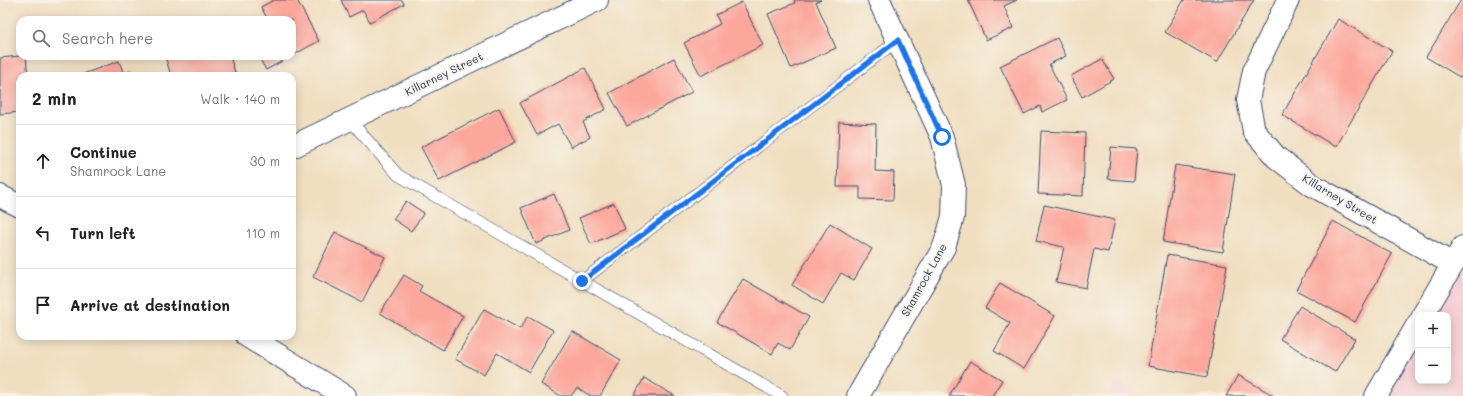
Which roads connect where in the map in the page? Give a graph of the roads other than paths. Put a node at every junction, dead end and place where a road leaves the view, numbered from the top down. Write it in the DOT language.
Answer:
graph roads {
  1 [pos="597,0"];
  2 [pos="879,0"];
  3 [pos="1288,0"];
  4 [pos="898,40"];
  5 [pos="349,119"];
  6 [pos="296,145"];
  7 [pos="0,196"];
  8 [pos="16,204"];
  9 [pos="1458,255"];
  10 [pos="582,281"];
  11 [pos="1425,312"];
  12 [pos="1415,329"];
  13 [pos="253,340"];
  14 [pos="345,396"];
  15 [pos="782,396"];
  16 [pos="858,396"];
  17 [pos="1376,396"];
  1 -- 5 [label="street, Killarney Street"];
  2 -- 4 [label="street, Shamrock Lane"];
  3 -- 9 [label="street, Killarney Street"];
  4 -- 10 [label="lane"];
  4 -- 16 [label="street, Shamrock Lane"];
  5 -- 6 [label="street, Killarney Street"];
  5 -- 10 [label="lane"];
  7 -- 8 [label="street"];
  9 -- 11 [label="street"];
  10 -- 15 [label="lane"];
  12 -- 17 [label="street"];
  13 -- 14 [label="street"];
}
